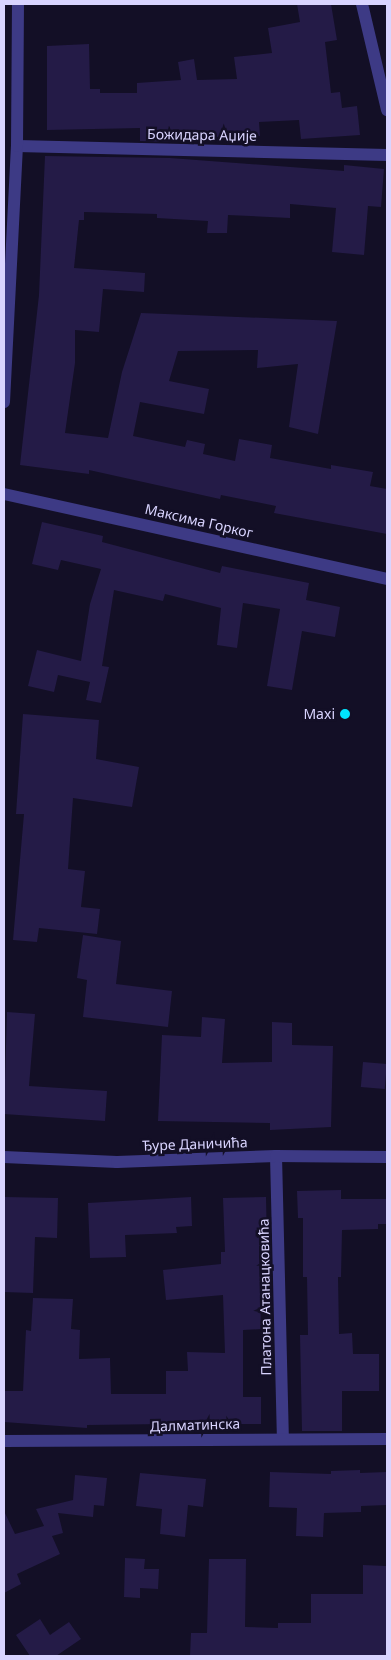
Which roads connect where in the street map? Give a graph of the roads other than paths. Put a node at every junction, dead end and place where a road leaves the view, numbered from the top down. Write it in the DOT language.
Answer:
graph roads {
  1 [pos="18,4"];
  2 [pos="362,4"];
  3 [pos="387,110"];
  4 [pos="17,146"];
  5 [pos="387,154"];
  6 [pos="4,402"];
  7 [pos="4,494"];
  8 [pos="387,579"];
  9 [pos="276,1156"];
  10 [pos="4,1157"];
  11 [pos="387,1157"];
  12 [pos="283,1438"];
  13 [pos="387,1439"];
  14 [pos="4,1441"];
  1 -- 4 [label="street"];
  2 -- 3 [label="street"];
  4 -- 5 [label="street, Божидара Аџије"];
  4 -- 6 [label="street"];
  7 -- 8 [label="street, Максима Горког"];
  9 -- 10 [label="street, Ђуре Даничића"];
  9 -- 11 [label="street, Ђуре Даничића"];
  9 -- 12 [label="street, Платона Атанацковића"];
  12 -- 13 [label="street, Далматинска"];
  12 -- 14 [label="street, Далматинска"];
}
